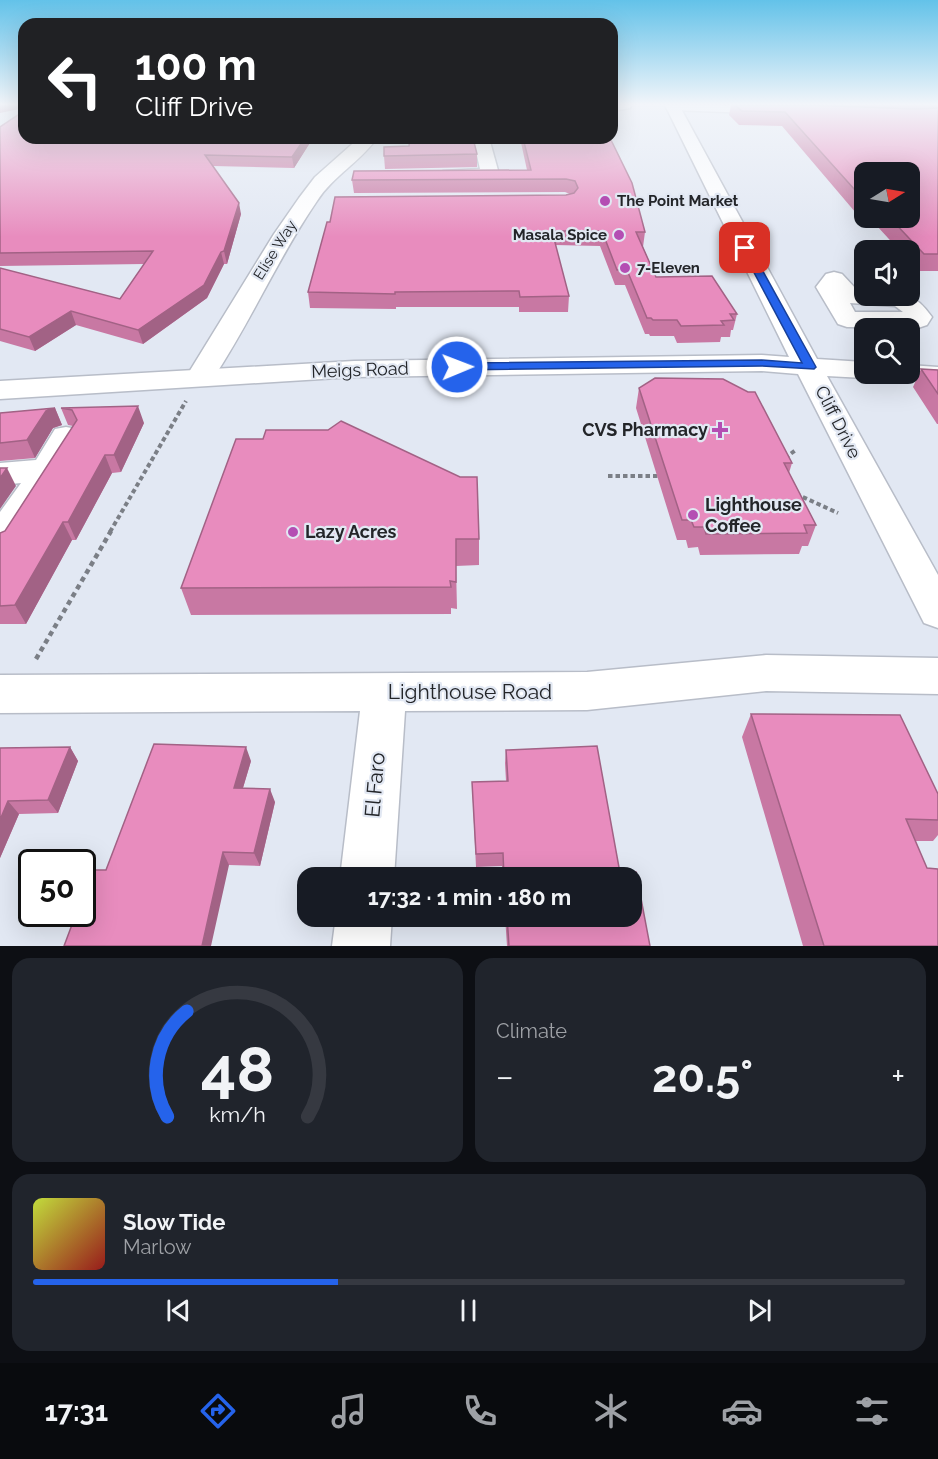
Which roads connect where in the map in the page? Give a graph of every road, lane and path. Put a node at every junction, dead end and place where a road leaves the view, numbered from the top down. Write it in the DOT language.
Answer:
graph roads {
  1 [pos="360,149"];
  2 [pos="484,149"];
  3 [pos="694,149"];
  4 [pos="435,175"];
  5 [pos="306,202"];
  6 [pos="328,202"];
  7 [pos="810,367"];
  8 [pos="854,369"];
  9 [pos="920,374"];
  10 [pos="938,375"];
  11 [pos="200,377"];
  12 [pos="0,390"];
  13 [pos="66,436"];
  14 [pos="797,449"];
  15 [pos="778,463"];
  16 [pos="47,470"];
  17 [pos="0,474"];
  18 [pos="608,476"];
  19 [pos="665,476"];
  20 [pos="789,490"];
  21 [pos="838,513"];
  22 [pos="0,538"];
  23 [pos="938,612"];
  24 [pos="938,676"];
  25 [pos="384,692"];
  26 [pos="8,694"];
  27 [pos="368,867"];
  28 [pos="363,927"];
  29 [pos="361,946"];
  1 -- 5 [label="main road, Elise Way"];
  2 -- 4 [label="main road"];
  3 -- 7 [label="main road, Cliff Drive"];
  5 -- 6 [label="main road"];
  5 -- 11 [label="main road, Elise Way"];
  7 -- 8 [label="main road, Meigs Road"];
  7 -- 11 [label="main road, Meigs Road"];
  7 -- 23 [label="main road, Cliff Drive"];
  9 -- 10 [label="main road"];
  11 -- 12 [label="main road, Meigs Road"];
  11 -- 26 [label="path"];
  13 -- 16 [label="main road"];
  14 -- 15 [label="path"];
  16 -- 17 [label="main road"];
  16 -- 22 [label="main road"];
  18 -- 19 [label="path"];
  20 -- 21 [label="path"];
  24 -- 25 [label="main road, Lighthouse Road"];
  25 -- 26 [label="main road, Lighthouse Road"];
  25 -- 27 [label="main road, El Faro"];
  28 -- 29 [label="main road"];
}
